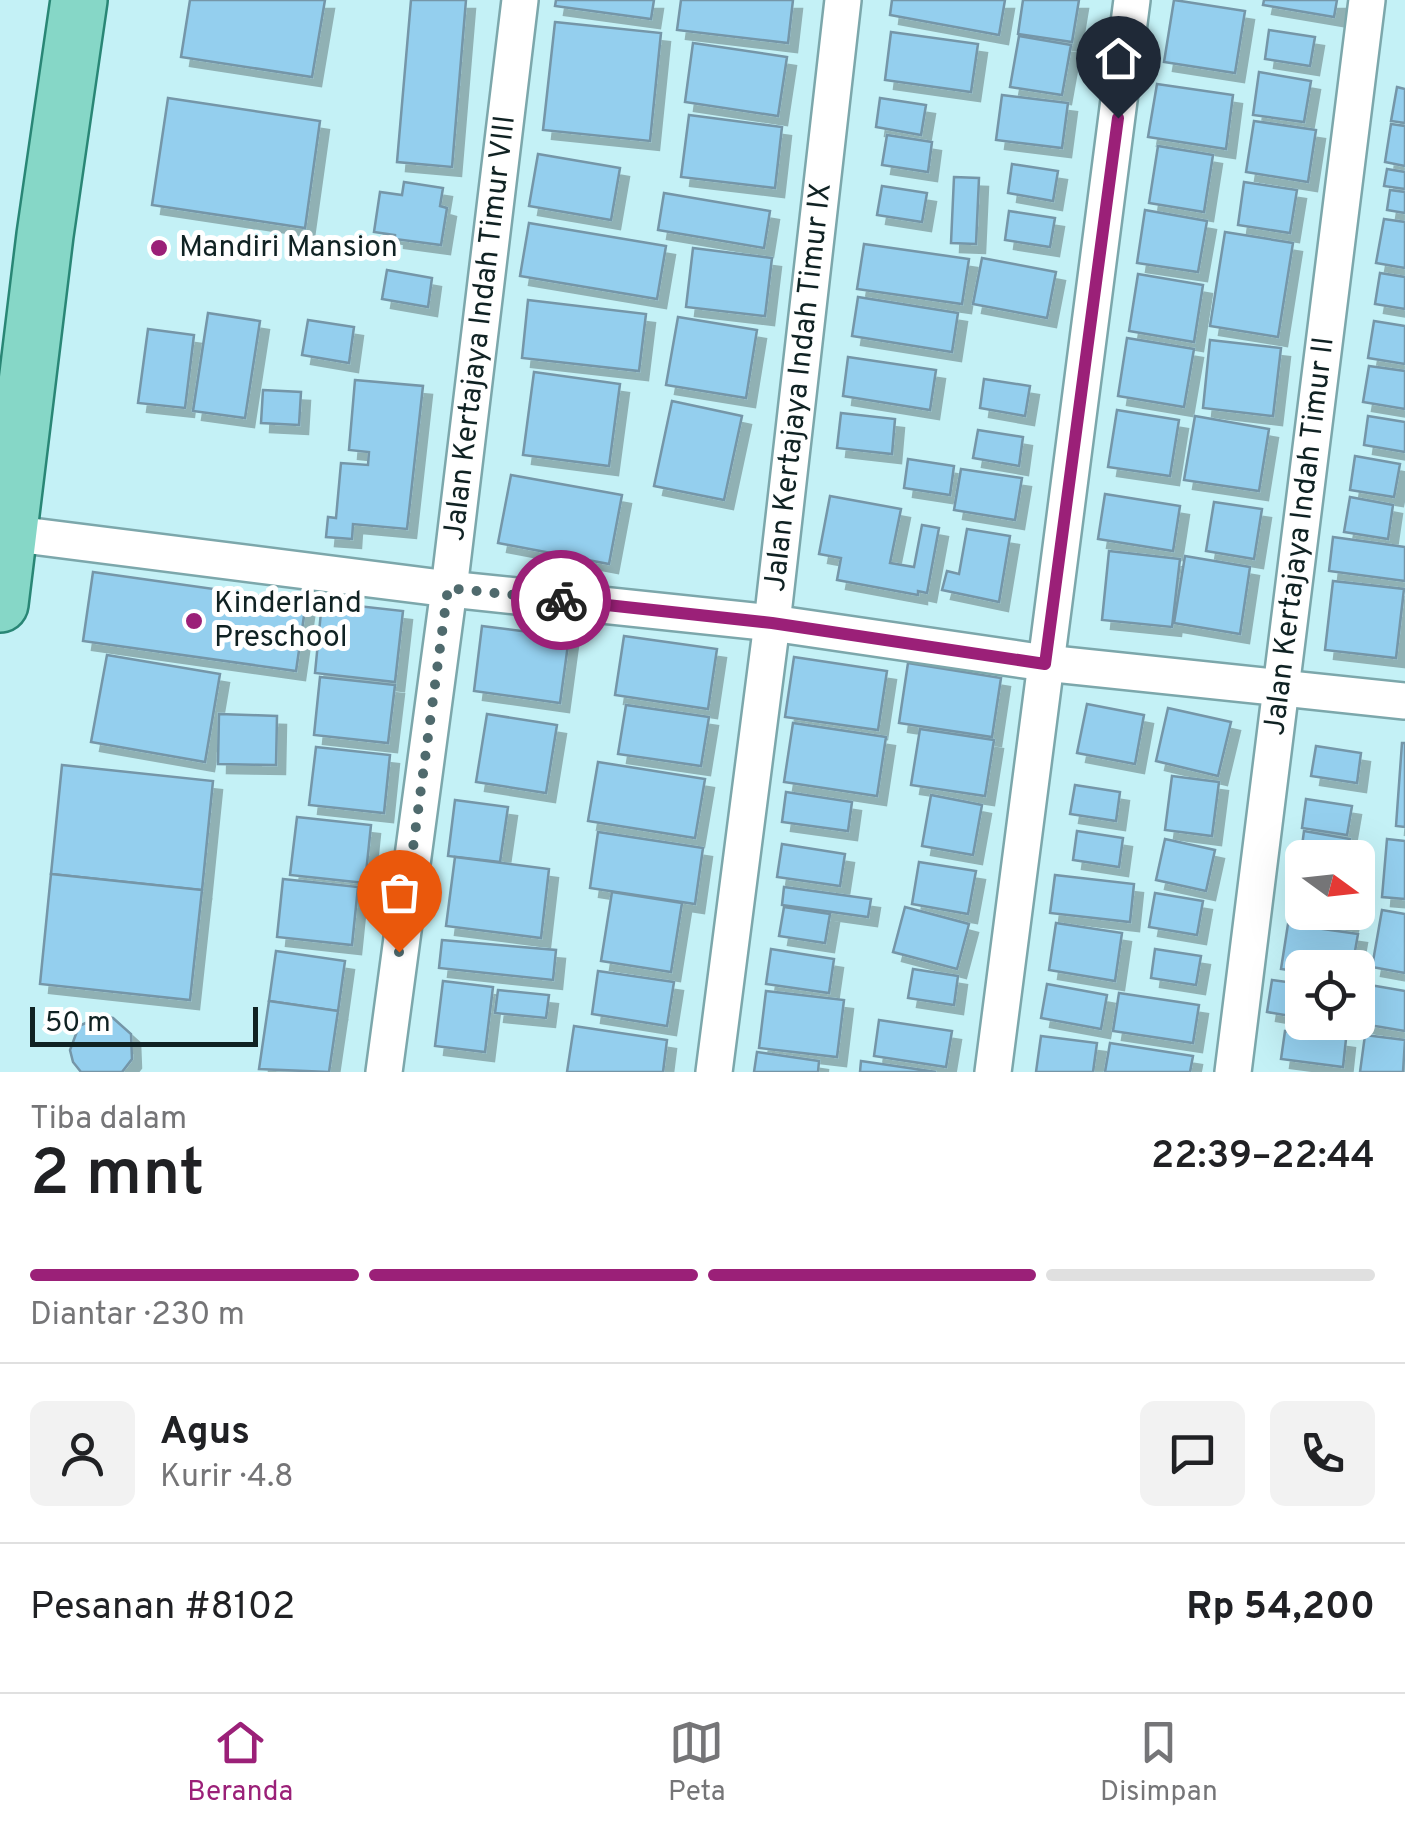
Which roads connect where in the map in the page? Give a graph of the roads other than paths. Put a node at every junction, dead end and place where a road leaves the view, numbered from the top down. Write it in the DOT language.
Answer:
graph roads {
  1 [pos="79,0"];
  2 [pos="520,0"];
  3 [pos="842,0"];
  4 [pos="1132,0"];
  5 [pos="1367,0"];
  6 [pos="22,232"];
  7 [pos="8,534"];
  8 [pos="448,588"];
  9 [pos="0,604"];
  10 [pos="772,623"];
  11 [pos="1045,664"];
  12 [pos="1282,688"];
  13 [pos="1405,701"];
  14 [pos="384,1072"];
  15 [pos="714,1072"];
  16 [pos="993,1072"];
  17 [pos="1233,1072"];
  1 -- 6 [label="main road"];
  2 -- 8 [label="street, Jalan Kertajaya Indah Timur VIII"];
  3 -- 10 [label="street, Jalan Kertajaya Indah Timur IX"];
  4 -- 11 [label="street"];
  5 -- 12 [label="street, Jalan Kertajaya Indah Timur II"];
  6 -- 7 [label="main road"];
  7 -- 8 [label="street"];
  7 -- 9 [label="main road"];
  8 -- 10 [label="street"];
  8 -- 14 [label="street, Jalan Kertajaya Indah Timur VIII"];
  10 -- 11 [label="street"];
  10 -- 15 [label="street, Jalan Kertajaya Indah Timur IX"];
  11 -- 12 [label="street"];
  11 -- 16 [label="street"];
  12 -- 13 [label="street"];
  12 -- 17 [label="street, Jalan Kertajaya Indah Timur II"];
}
